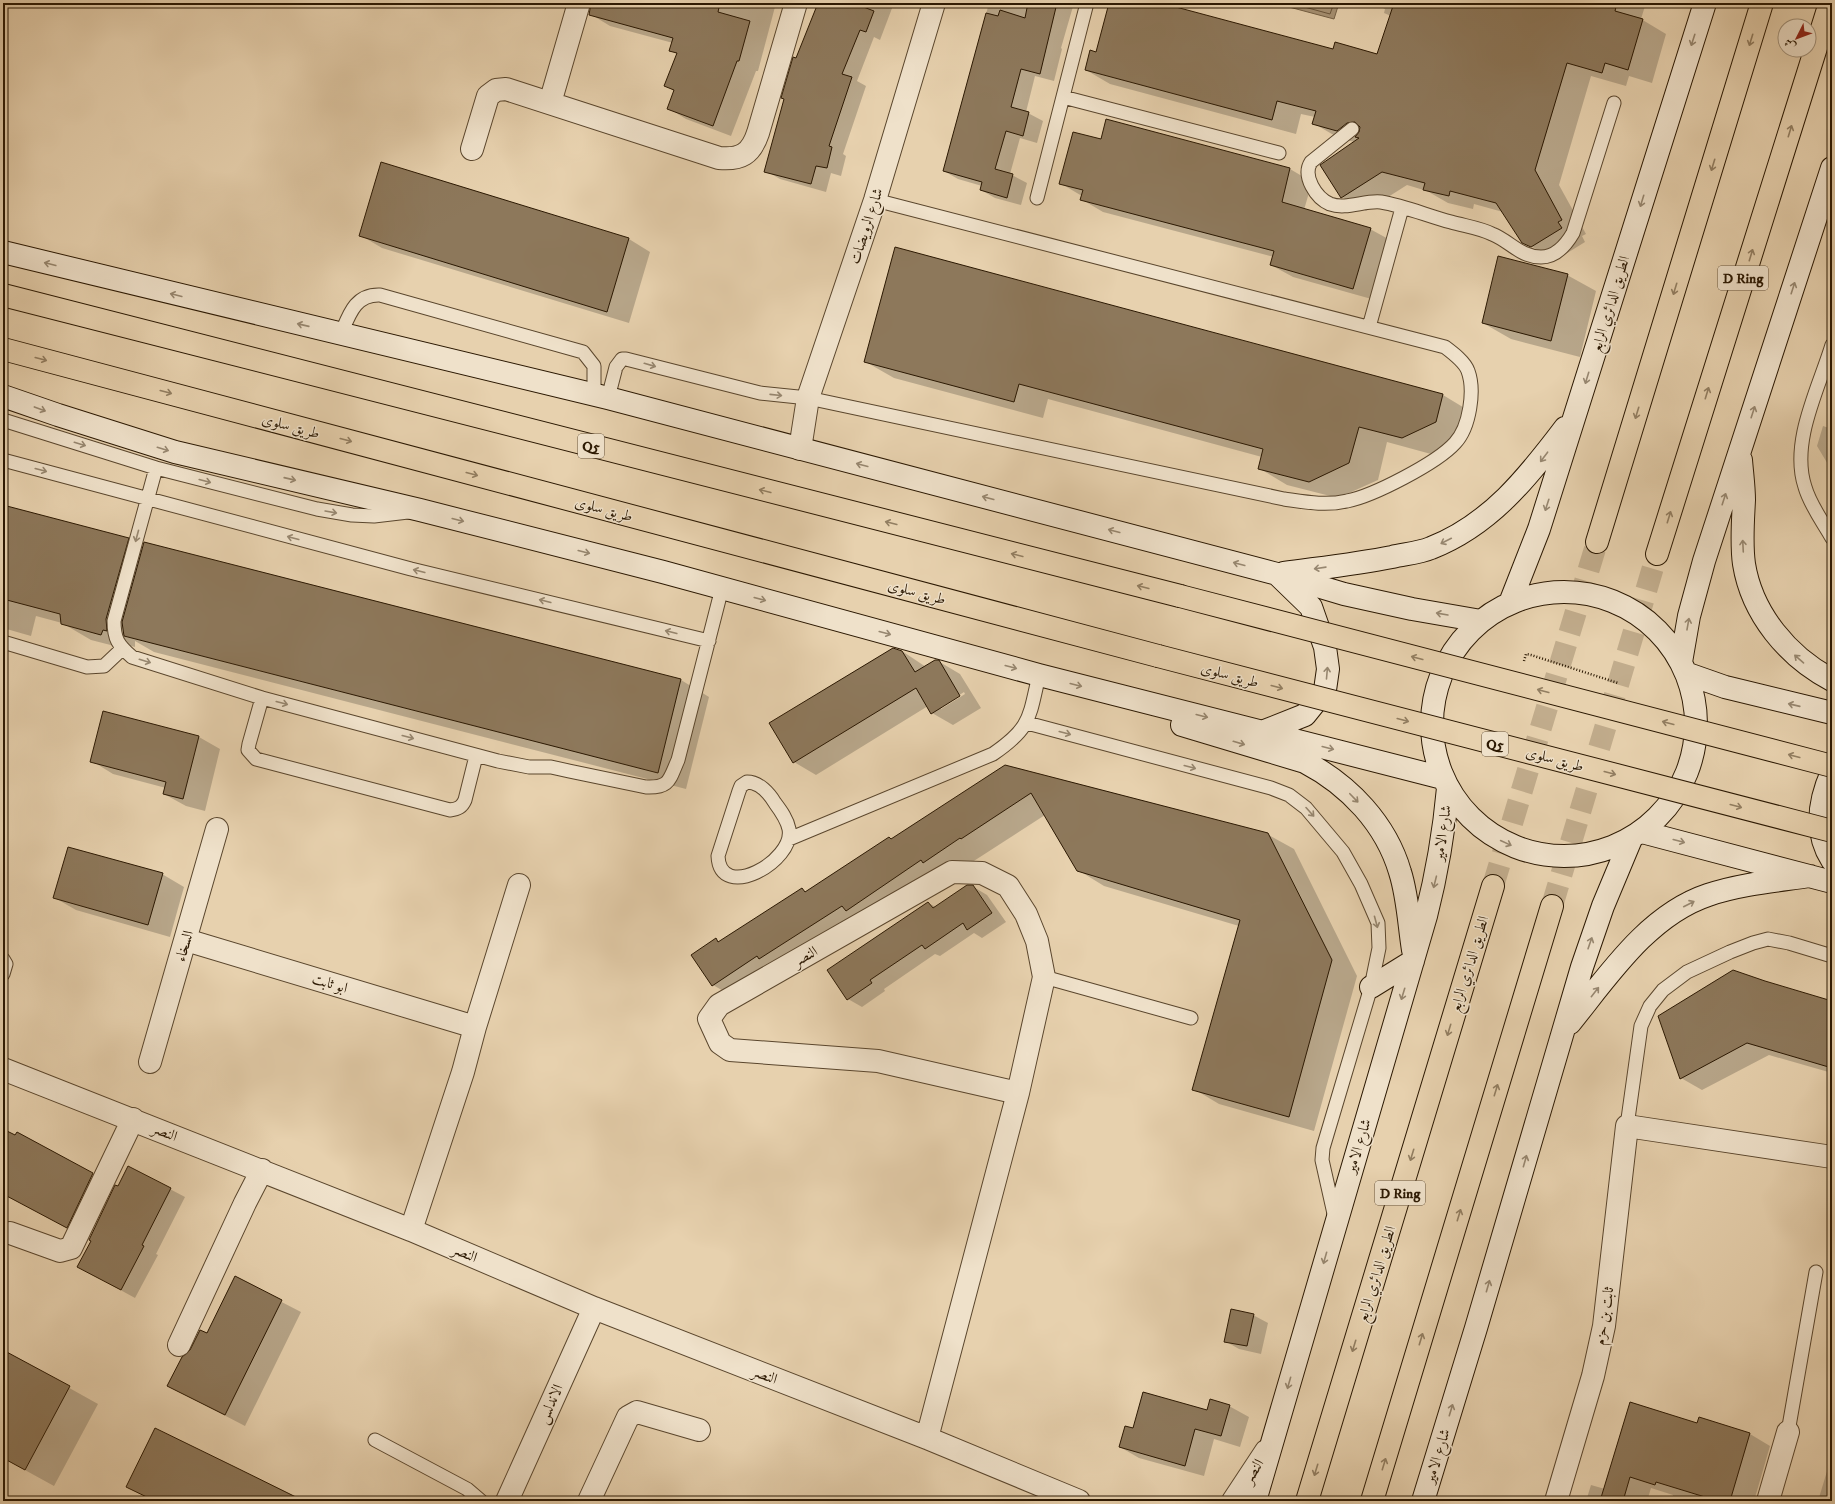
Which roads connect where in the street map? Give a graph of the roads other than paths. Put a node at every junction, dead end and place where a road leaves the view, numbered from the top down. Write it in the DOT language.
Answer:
graph roads {
  1 [pos="579,3"];
  2 [pos="796,3"];
  3 [pos="934,3"];
  4 [pos="1087,3"];
  5 [pos="1705,3"];
  6 [pos="1762,3"];
  7 [pos="1830,3"];
  8 [pos="1063,98"];
  9 [pos="550,103"];
  10 [pos="1614,103"];
  11 [pos="1352,129"];
  12 [pos="472,149"];
  13 [pos="1279,153"];
  14 [pos="1832,168"];
  15 [pos="1037,198"];
  16 [pos="875,200"];
  17 [pos="1402,208"];
  18 [pos="3,252"];
  19 [pos="3,295"];
  20 [pos="1368,327"];
  21 [pos="341,334"];
  22 [pos="1832,348"];
  23 [pos="3,349"];
  24 [pos="3,396"];
  25 [pos="601,396"];
  26 [pos="808,398"];
  27 [pos="1576,415"];
  28 [pos="3,420"];
  29 [pos="800,449"];
  30 [pos="1741,449"];
  31 [pos="3,460"];
  32 [pos="156,468"];
  33 [pos="147,499"];
  34 [pos="420,510"];
  35 [pos="1832,538"];
  36 [pos="1597,542"];
  37 [pos="1657,554"];
  38 [pos="1277,574"];
  39 [pos="722,588"];
  40 [pos="1510,603"];
  41 [pos="1481,621"];
  42 [pos="709,641"];
  43 [pos="3,642"];
  44 [pos="122,649"];
  45 [pos="1685,668"];
  46 [pos="1039,675"];
  47 [pos="1832,680"];
  48 [pos="262,698"];
  49 [pos="1154,704"];
  50 [pos="1832,713"];
  51 [pos="1027,723"];
  52 [pos="1262,732"];
  53 [pos="476,756"];
  54 [pos="1832,766"];
  55 [pos="1832,772"];
  56 [pos="1446,783"];
  57 [pos="217,830"];
  58 [pos="1832,831"];
  59 [pos="1637,835"];
  60 [pos="789,838"];
  61 [pos="1832,860"];
  62 [pos="1810,876"];
  63 [pos="1832,882"];
  64 [pos="519,885"];
  65 [pos="1493,886"];
  66 [pos="1552,906"];
  67 [pos="186,940"];
  68 [pos="1832,956"];
  69 [pos="3,959"];
  70 [pos="1414,959"];
  71 [pos="3,974"];
  72 [pos="1044,977"];
  73 [pos="1371,987"];
  74 [pos="1190,1018"];
  75 [pos="475,1027"];
  76 [pos="1562,1033"];
  77 [pos="150,1062"];
  78 [pos="3,1069"];
  79 [pos="1018,1093"];
  80 [pos="133,1119"];
  81 [pos="1627,1126"];
  82 [pos="1832,1157"];
  83 [pos="262,1170"];
  84 [pos="1335,1221"];
  85 [pos="411,1230"];
  86 [pos="10,1233"];
  87 [pos="1816,1272"];
  88 [pos="594,1308"];
  89 [pos="179,1345"];
  90 [pos="699,1430"];
  91 [pos="1788,1432"];
  92 [pos="927,1438"];
  93 [pos="375,1440"];
  94 [pos="1272,1440"];
  95 [pos="481,1501"];
  96 [pos="507,1501"];
  97 [pos="589,1501"];
  98 [pos="1079,1501"];
  99 [pos="1233,1501"];
  100 [pos="1254,1501"];
  101 [pos="1307,1501"];
  102 [pos="1372,1501"];
  103 [pos="1423,1501"];
  104 [pos="1556,1501"];
  105 [pos="1768,1501"];
  1 -- 9 [label="main road"];
  2 -- 9 [label="main road"];
  3 -- 16 [label="main road, شارع الرويضات"];
  4 -- 8 [label="lane"];
  5 -- 27 [label="main road, الطريق الدائري الرابع, one-way"];
  6 -- 36 [label="highway, one-way"];
  37 -- 7 [label="highway, D Ring, one-way"];
  8 -- 13 [label="lane"];
  8 -- 15 [label="lane"];
  9 -- 12 [label="main road"];
  10 -- 17 [label="lane"];
  11 -- 17 [label="lane"];
  30 -- 14 [label="main road, one-way"];
  16 -- 20 [label="lane"];
  16 -- 26 [label="main road, شارع الرويضات"];
  17 -- 20 [label="lane"];
  21 -- 18 [label="main road, one-way"];
  54 -- 19 [label="highway, Q5, one-way, bridge"];
  20 -- 26 [label="lane"];
  21 -- 25 [label="main road"];
  21 -- 25 [label="lane"];
  22 -- 35 [label="lane"];
  23 -- 58 [label="highway, طريق سلوى / Q5, one-way, bridge"];
  24 -- 34 [label="main road, one-way"];
  25 -- 26 [label="lane, one-way"];
  25 -- 29 [label="main road"];
  26 -- 29 [label="main road, شارع الرويضات"];
  27 -- 38 [label="main road, one-way"];
  27 -- 40 [label="main road, الطريق الدائري الرابع, one-way"];
  28 -- 32 [label="lane, one-way"];
  38 -- 29 [label="main road, one-way"];
  45 -- 30 [label="main road, one-way"];
  47 -- 30 [label="main road, one-way"];
  31 -- 33 [label="lane, one-way"];
  32 -- 33 [label="lane"];
  32 -- 34 [label="lane, one-way"];
  42 -- 33 [label="lane, one-way"];
  33 -- 44 [label="lane, one-way"];
  34 -- 39 [label="main road, one-way"];
  41 -- 38 [label="main road, one-way"];
  52 -- 38 [label="main road, one-way"];
  39 -- 42 [label="lane"];
  39 -- 46 [label="main road, one-way"];
  40 -- 41 [label="main road"];
  40 -- 45 [label="main road"];
  41 -- 56 [label="main road"];
  42 -- 53 [label="lane"];
  43 -- 44 [label="lane"];
  44 -- 48 [label="lane, one-way"];
  50 -- 45 [label="main road, one-way"];
  45 -- 59 [label="main road"];
  46 -- 49 [label="main road, one-way"];
  46 -- 51 [label="lane"];
  48 -- 53 [label="lane, one-way"];
  48 -- 53 [label="lane"];
  49 -- 52 [label="main road, one-way"];
  49 -- 70 [label="main road, one-way"];
  51 -- 60 [label="lane"];
  51 -- 73 [label="lane, one-way"];
  52 -- 56 [label="main road, one-way"];
  55 -- 61 [label="main road"];
  56 -- 59 [label="main road, one-way"];
  56 -- 70 [label="main road, شارع الامير, one-way"];
  57 -- 67 [label="main road, السخاء"];
  59 -- 62 [label="main road, one-way"];
  76 -- 59 [label="main road, شارع الامير, one-way"];
  60 -- 60 [label="lane"];
  62 -- 63 [label="main road"];
  76 -- 62 [label="main road, one-way"];
  64 -- 75 [label="main road"];
  65 -- 101 [label="highway, الطريق الدائري الرابع / D Ring, one-way"];
  102 -- 66 [label="highway, one-way"];
  67 -- 75 [label="main road, ابو ثابت"];
  67 -- 77 [label="main road, السخاء"];
  68 -- 81 [label="lane, ثابت بن حزم"];
  69 -- 71 [label="lane"];
  70 -- 73 [label="main road"];
  70 -- 84 [label="main road, شارع الامير, one-way"];
  72 -- 74 [label="lane"];
  72 -- 79 [label="main road, النصر"];
  72 -- 79 [label="main road, النصر"];
  73 -- 84 [label="lane"];
  75 -- 85 [label="main road"];
  103 -- 76 [label="main road, شارع الامير, one-way"];
  78 -- 80 [label="main road, النصر"];
  79 -- 92 [label="main road, النصر"];
  80 -- 83 [label="main road, النصر"];
  80 -- 86 [label="main road"];
  81 -- 82 [label="main road"];
  81 -- 104 [label="main road, ثابت بن حزم"];
  83 -- 85 [label="main road, النصر"];
  83 -- 89 [label="main road"];
  84 -- 94 [label="main road, شارع الامير, one-way"];
  85 -- 88 [label="main road, النصر"];
  87 -- 91 [label="lane"];
  88 -- 92 [label="main road, النصر"];
  88 -- 96 [label="main road, الاندلس"];
  90 -- 97 [label="main road"];
  91 -- 105 [label="main road"];
  92 -- 98 [label="main road, النصر"];
  93 -- 95 [label="lane"];
  94 -- 99 [label="main road, النصر"];
  94 -- 100 [label="main road, شارع الامير"];
}
